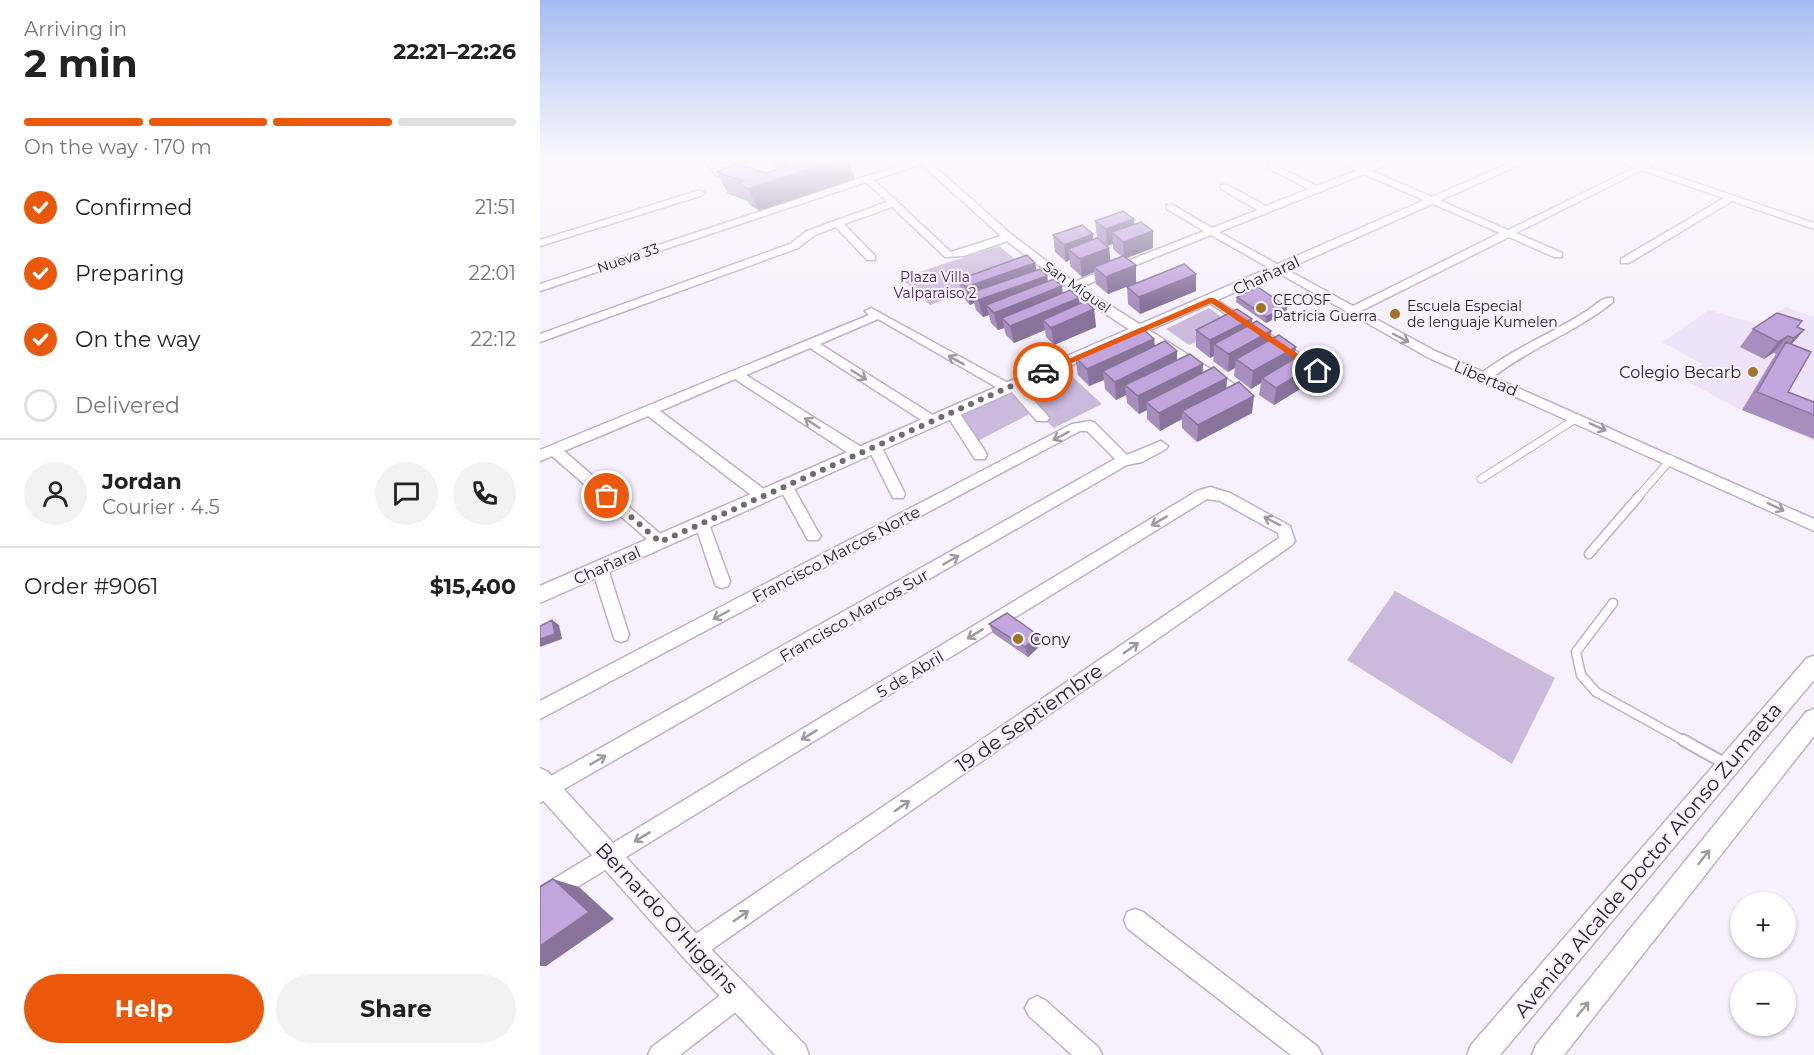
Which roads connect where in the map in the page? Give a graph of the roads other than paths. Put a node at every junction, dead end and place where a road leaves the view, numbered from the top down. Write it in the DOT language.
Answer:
graph roads {
  1 [pos="654,207"];
  2 [pos="780,207"];
  3 [pos="882,207"];
  4 [pos="898,207"];
  5 [pos="974,207"];
  6 [pos="1170,207"];
  7 [pos="1261,207"];
  8 [pos="1269,207"];
  9 [pos="1419,207"];
  10 [pos="1447,207"];
  11 [pos="1562,207"];
  12 [pos="1715,207"];
  13 [pos="1758,207"];
  14 [pos="1264,209"];
  15 [pos="837,223"];
  16 [pos="1814,226"];
  17 [pos="1211,231"];
  18 [pos="1508,234"];
  19 [pos="1008,237"];
  20 [pos="540,243"];
  21 [pos="1558,255"];
  22 [pos="871,258"];
  23 [pos="1624,261"];
  24 [pos="1276,269"];
  25 [pos="1074,286"];
  26 [pos="540,288"];
  27 [pos="1212,300"];
  28 [pos="1609,300"];
  29 [pos="1352,311"];
  30 [pos="1140,331"];
  31 [pos="540,338"];
  32 [pos="810,343"];
  33 [pos="1318,371"];
  34 [pos="736,374"];
  35 [pos="1485,377"];
  36 [pos="1010,387"];
  37 [pos="1249,399"];
  38 [pos="649,410"];
  39 [pos="953,414"];
  40 [pos="1042,418"];
  41 [pos="1577,418"];
  42 [pos="934,422"];
  43 [pos="1161,446"];
  44 [pos="554,450"];
  45 [pos="868,451"];
  46 [pos="980,455"];
  47 [pos="540,456"];
  48 [pos="1671,459"];
  49 [pos="1123,460"];
  50 [pos="1481,479"];
  51 [pos="786,487"];
  52 [pos="1210,492"];
  53 [pos="898,494"];
  54 [pos="764,497"];
  55 [pos="702,524"];
  56 [pos="1814,525"];
  57 [pos="813,536"];
  58 [pos="660,542"];
  59 [pos="1589,554"];
  60 [pos="600,569"];
  61 [pos="722,580"];
  62 [pos="540,595"];
  63 [pos="1613,603"];
  64 [pos="621,635"];
  65 [pos="1814,665"];
  66 [pos="540,710"];
  67 [pos="1814,719"];
  68 [pos="1729,765"];
  69 [pos="542,787"];
  70 [pos="610,857"];
  71 [pos="540,899"];
  72 [pos="1135,920"];
  73 [pos="693,949"];
  74 [pos="738,996"];
  75 [pos="1037,1008"];
  76 [pos="660,1055"];
  77 [pos="795,1055"];
  78 [pos="1090,1055"];
  79 [pos="1310,1055"];
  80 [pos="1481,1055"];
  81 [pos="1546,1055"];
  1 -- 20 [label="street"];
  2 -- 26 [label="street, Nueva 33"];
  3 -- 15 [label="street"];
  4 -- 19 [label="street"];
  5 -- 19 [label="street, San Miguel"];
  6 -- 17 [label="street, Libertad"];
  7 -- 14 [label="street"];
  8 -- 14 [label="street"];
  9 -- 24 [label="street, Chañaral"];
  10 -- 18 [label="street"];
  11 -- 18 [label="street"];
  12 -- 23 [label="street"];
  13 -- 16 [label="street"];
  14 -- 17 [label="street"];
  15 -- 22 [label="street"];
  15 -- 31 [label="street"];
  17 -- 24 [label="street, Libertad"];
  17 -- 25 [label="street"];
  18 -- 21 [label="street"];
  18 -- 29 [label="street"];
  19 -- 25 [label="street, San Miguel"];
  24 -- 27 [label="street, Chañaral"];
  24 -- 29 [label="street, Libertad"];
  25 -- 30 [label="street, San Miguel"];
  27 -- 30 [label="street, Chañaral"];
  27 -- 33 [label="street"];
  28 -- 35 [label="street"];
  29 -- 35 [label="street, Libertad, one-way"];
  30 -- 36 [label="street, Chañaral"];
  30 -- 37 [label="street, San Miguel"];
  32 -- 34 [label="street"];
  36 -- 32 [label="street, one-way"];
  32 -- 42 [label="street, one-way"];
  34 -- 38 [label="street"];
  45 -- 34 [label="street, one-way"];
  35 -- 41 [label="street, Libertad"];
  36 -- 39 [label="street, Chañaral"];
  36 -- 40 [label="street"];
  38 -- 44 [label="street"];
  38 -- 54 [label="street"];
  39 -- 42 [label="street, Chañaral"];
  39 -- 46 [label="street"];
  41 -- 48 [label="street, Libertad, one-way"];
  41 -- 50 [label="lane"];
  42 -- 45 [label="street, Chañaral"];
  43 -- 49 [label="street, Francisco Marcos Sur"];
  44 -- 47 [label="street"];
  44 -- 58 [label="street"];
  45 -- 51 [label="street, Chañaral"];
  45 -- 53 [label="street"];
  48 -- 56 [label="street, Libertad, one-way"];
  48 -- 59 [label="lane"];
  49 -- 66 [label="street, Francisco Marcos Norte, one-way"];
  69 -- 49 [label="street, Francisco Marcos Sur, one-way"];
  51 -- 54 [label="street, Chañaral"];
  51 -- 57 [label="street"];
  52 -- 70 [label="street, 5 de Abril, one-way"];
  73 -- 52 [label="street, 19 de Septiembre, one-way"];
  54 -- 55 [label="street, Chañaral"];
  55 -- 58 [label="street, Chañaral"];
  55 -- 61 [label="street"];
  58 -- 60 [label="street, Chañaral"];
  60 -- 62 [label="street, Chañaral"];
  60 -- 64 [label="street"];
  63 -- 68 [label="lane"];
  65 -- 68 [label="street, Avenida Alcalde Doctor Alonso Zumaeta"];
  81 -- 67 [label="street, Avenida Alcalde Doctor Alonso Zumaeta, one-way"];
  68 -- 80 [label="street, Avenida Alcalde Doctor Alonso Zumaeta"];
  69 -- 70 [label="street, Bernardo O'Higgins"];
  70 -- 71 [label="street, 5 de Abril"];
  70 -- 73 [label="street, Bernardo O'Higgins"];
  72 -- 79 [label="street"];
  73 -- 74 [label="street, Bernardo O'Higgins"];
  74 -- 76 [label="street"];
  74 -- 77 [label="street, Bernardo O'Higgins"];
  75 -- 78 [label="street"];
}
